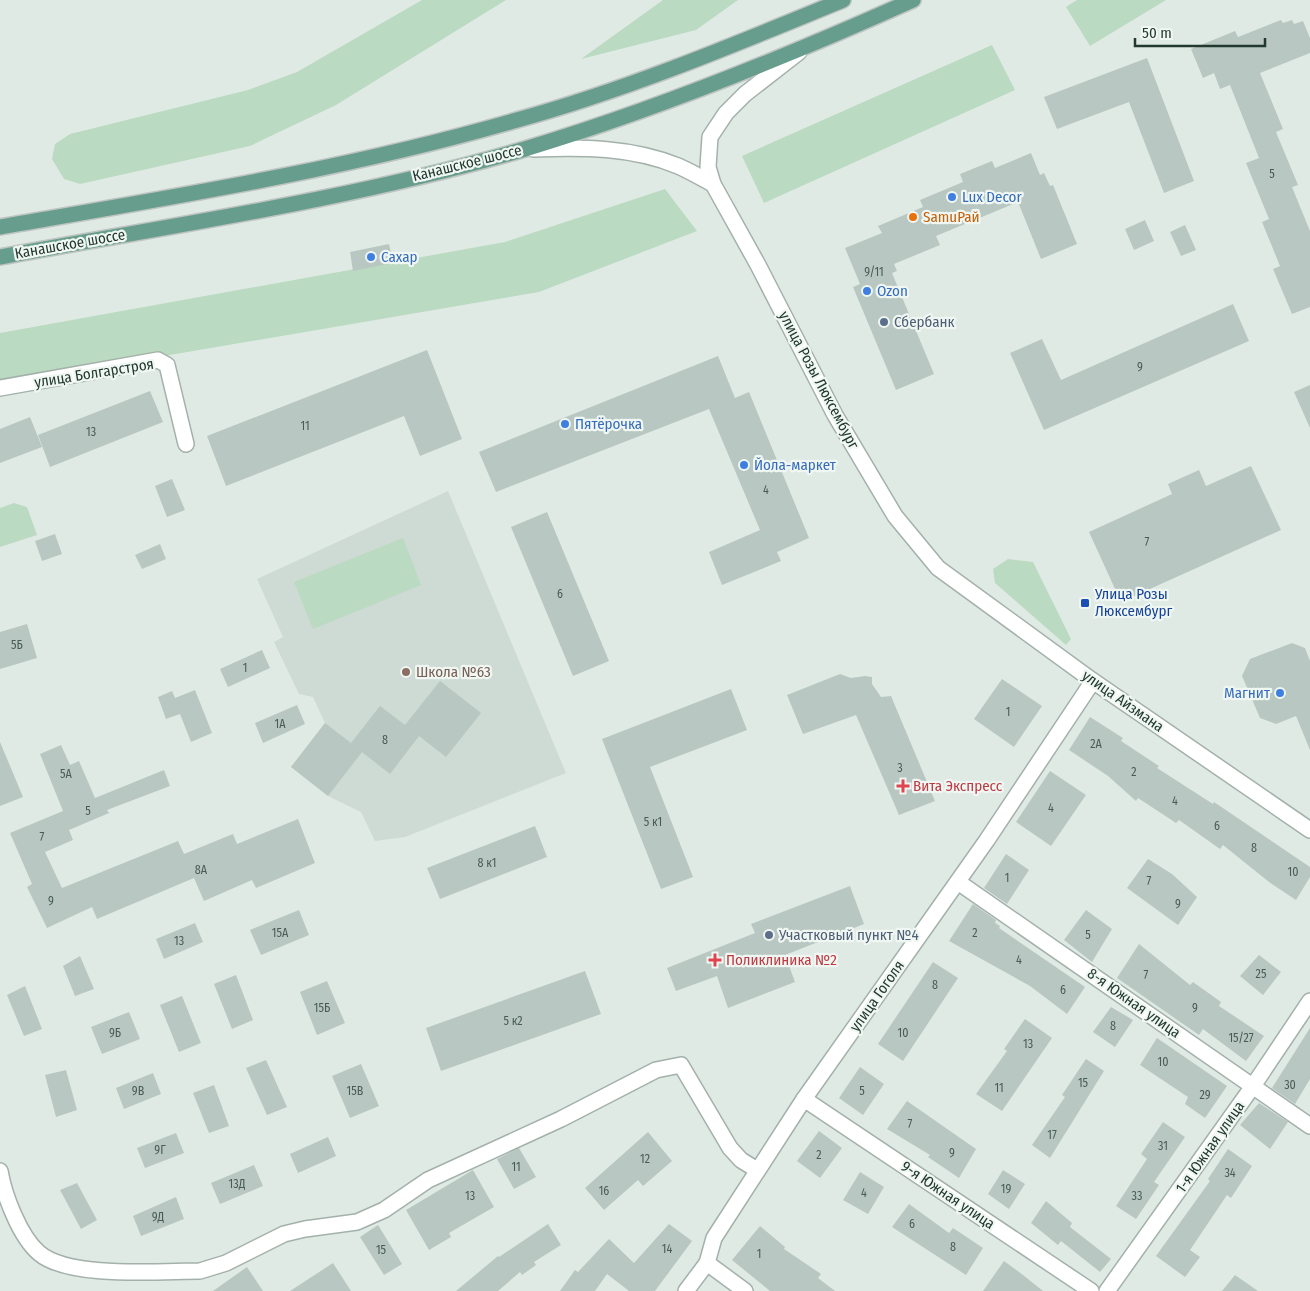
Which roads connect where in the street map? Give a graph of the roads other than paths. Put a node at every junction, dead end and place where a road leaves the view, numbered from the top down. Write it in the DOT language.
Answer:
graph roads {
  1 [pos="844,0"];
  2 [pos="913,0"];
  3 [pos="802,50"];
  4 [pos="524,149"];
  5 [pos="713,184"];
  6 [pos="0,227"];
  7 [pos="0,257"];
  8 [pos="0,388"];
  9 [pos="186,444"];
  10 [pos="938,568"];
  11 [pos="1093,681"];
  12 [pos="1310,830"];
  13 [pos="958,882"];
  14 [pos="1310,1001"];
  15 [pos="1253,1086"];
  16 [pos="804,1099"];
  17 [pos="1310,1126"];
  18 [pos="758,1170"];
  19 [pos="0,1171"];
  20 [pos="708,1263"];
  21 [pos="686,1291"];
  22 [pos="745,1291"];
  23 [pos="1091,1291"];
  24 [pos="1107,1291"];
  1 -- 6 [label="main road, Канашское шоссе"];
  2 -- 3 [label="main road, Канашское шоссе"];
  3 -- 4 [label="main road, Канашское шоссе"];
  3 -- 5 [label="street"];
  4 -- 5 [label="street"];
  4 -- 7 [label="main road, Канашское шоссе"];
  5 -- 10 [label="street, улица Розы Люксембург"];
  8 -- 9 [label="street, улица Болгарстроя"];
  10 -- 11 [label="street, улица Айзмана"];
  11 -- 12 [label="street, улица Айзмана"];
  11 -- 13 [label="street, улица Гоголя"];
  13 -- 15 [label="street, 8-я Южная улица"];
  13 -- 16 [label="street, улица Гоголя"];
  14 -- 15 [label="street, 1-я Южная улица"];
  15 -- 17 [label="street, 8-я Южная улица"];
  15 -- 24 [label="street, 1-я Южная улица"];
  16 -- 18 [label="street, улица Гоголя"];
  16 -- 23 [label="street, 9-я Южная улица"];
  18 -- 19 [label="street"];
  18 -- 20 [label="street, улица Гоголя"];
  20 -- 21 [label="street, улица Гоголя"];
  20 -- 22 [label="street"];
}
